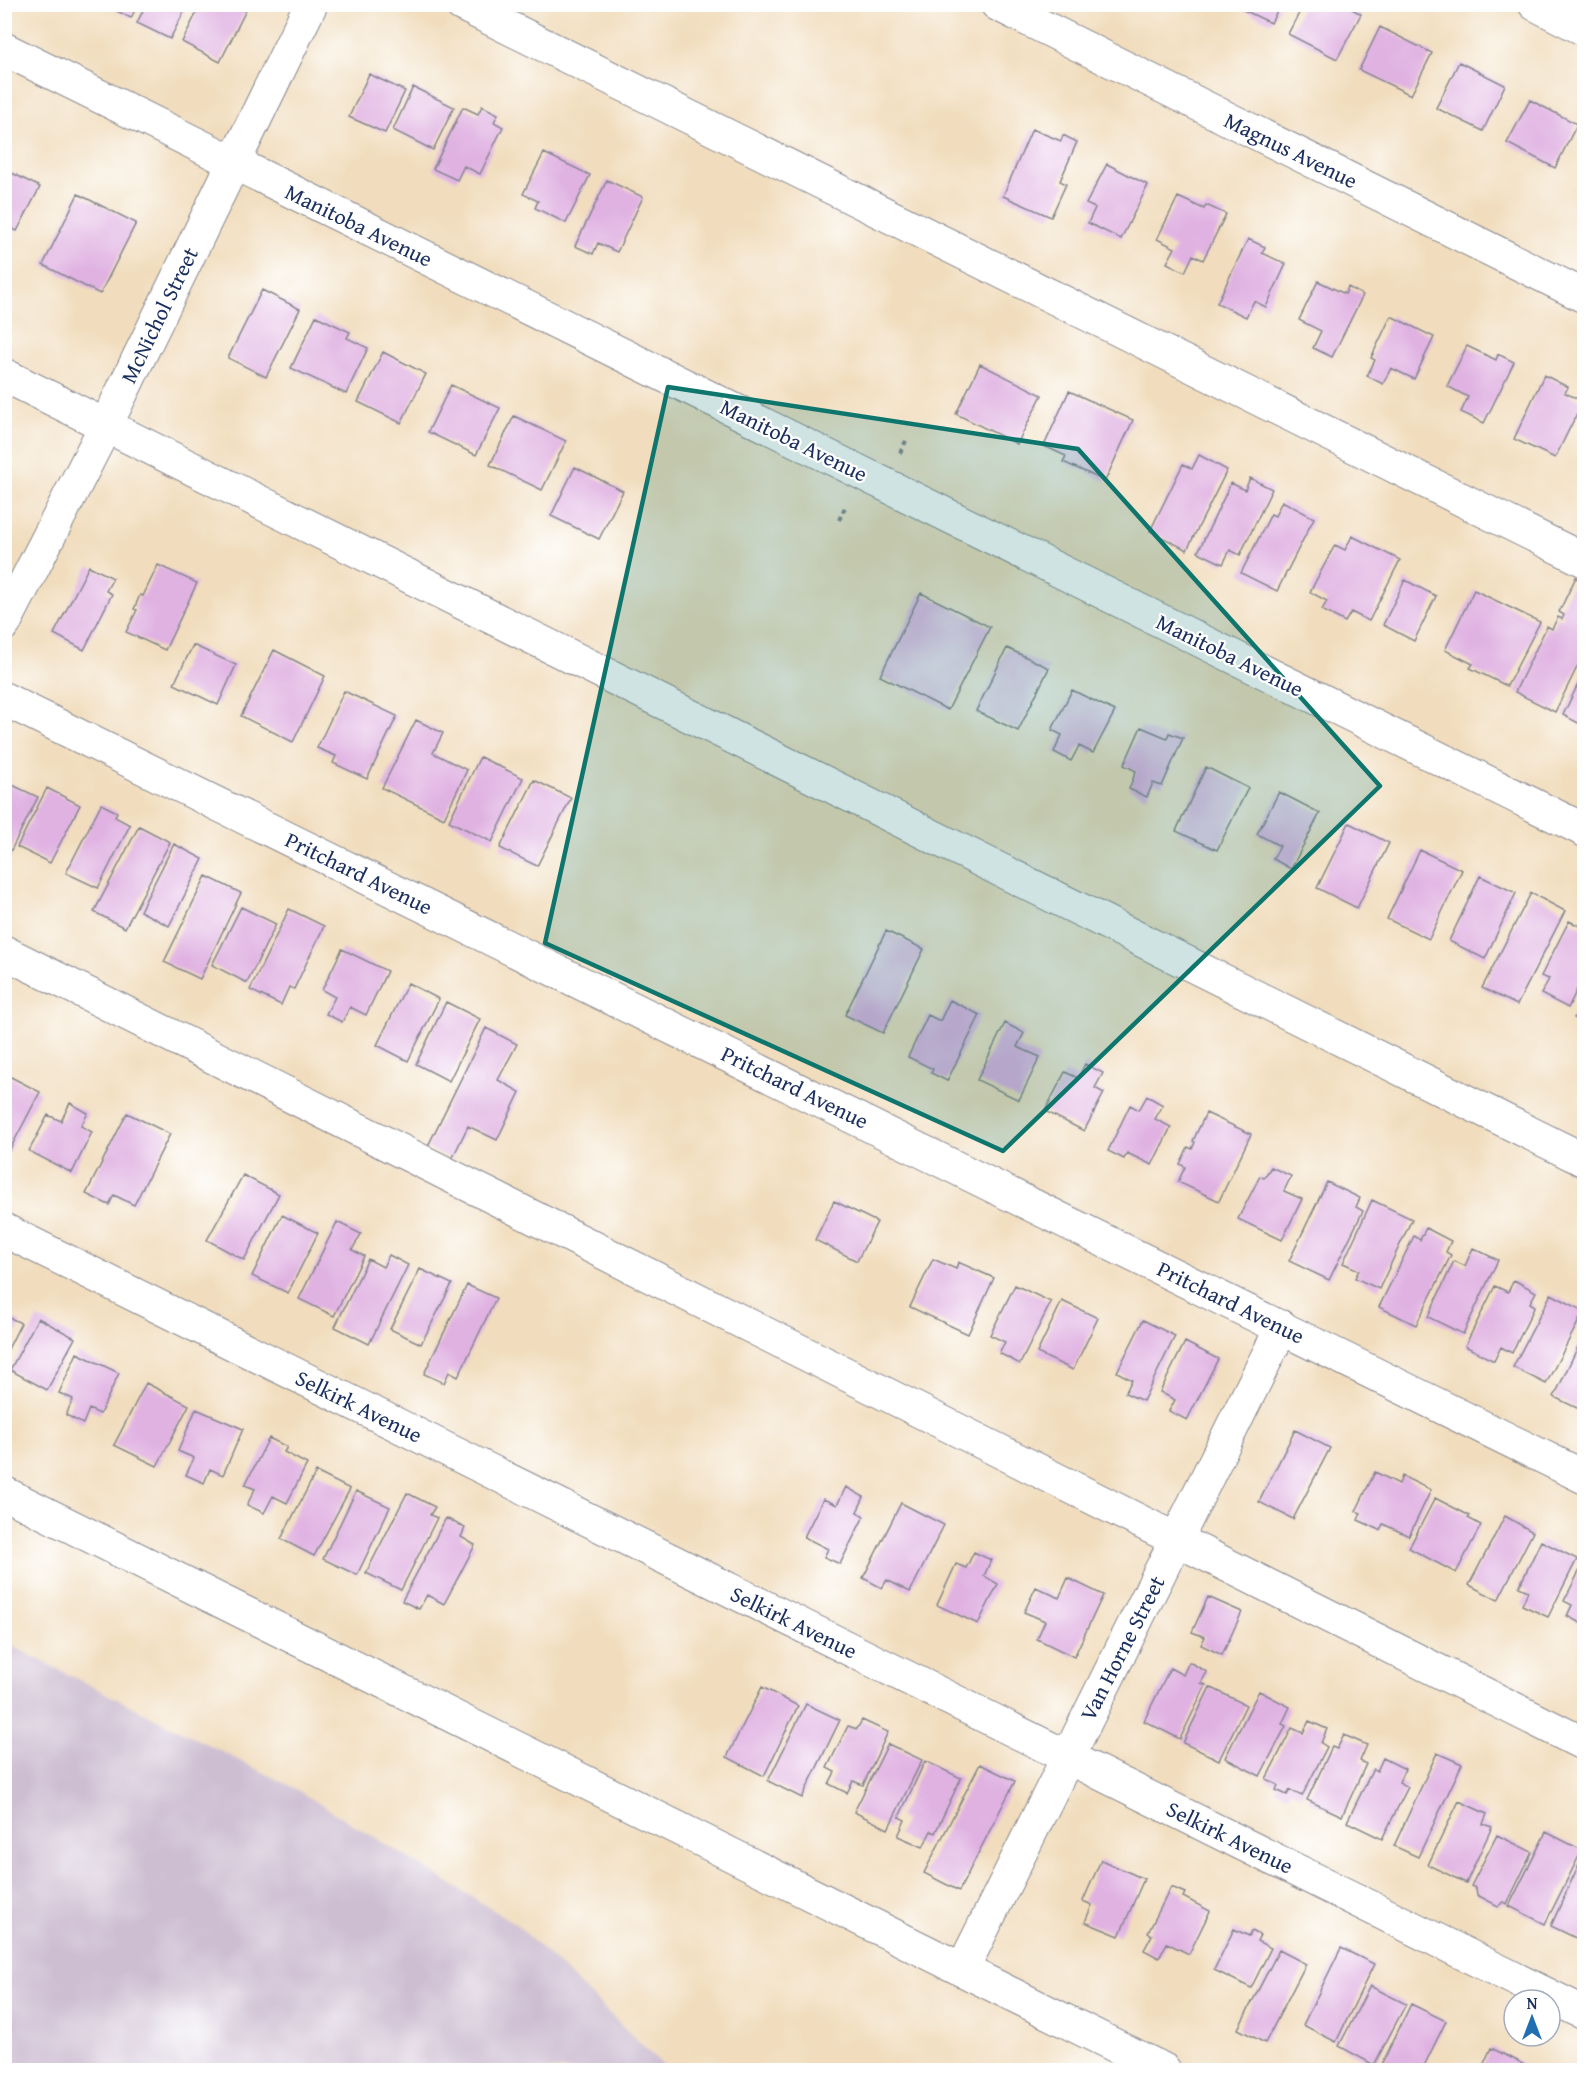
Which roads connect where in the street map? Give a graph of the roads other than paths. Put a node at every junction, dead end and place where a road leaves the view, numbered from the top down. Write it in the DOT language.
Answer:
graph roads {
  1 [pos="311,4"];
  2 [pos="461,4"];
  3 [pos="997,4"];
  4 [pos="1535,4"];
  5 [pos="1584,29"];
  6 [pos="4,49"];
  7 [pos="232,162"];
  8 [pos="1584,296"];
  9 [pos="4,375"];
  10 [pos="106,425"];
  11 [pos="1584,560"];
  12 [pos="4,624"];
  13 [pos="4,699"];
  14 [pos="1584,830"];
  15 [pos="4,952"];
  16 [pos="1584,1160"];
  17 [pos="4,1230"];
  18 [pos="1282,1327"];
  19 [pos="1584,1477"];
  20 [pos="4,1493"];
  21 [pos="1176,1539"];
  22 [pos="1584,1744"];
  23 [pos="1068,1757"];
  24 [pos="962,1970"];
  25 [pos="1584,2013"];
  26 [pos="1164,2070"];
  1 -- 7 [label="street, McNichol Street"];
  2 -- 11 [label="street"];
  3 -- 8 [label="street, Magnus Avenue"];
  4 -- 5 [label="street"];
  6 -- 7 [label="street, Manitoba Avenue"];
  7 -- 10 [label="street, McNichol Street"];
  7 -- 14 [label="street, Manitoba Avenue"];
  9 -- 10 [label="street"];
  10 -- 12 [label="street, McNichol Street"];
  10 -- 16 [label="street"];
  13 -- 18 [label="street, Pritchard Avenue"];
  15 -- 21 [label="street"];
  17 -- 23 [label="street, Selkirk Avenue"];
  18 -- 19 [label="street, Pritchard Avenue"];
  18 -- 21 [label="street, Van Horne Street"];
  20 -- 24 [label="street"];
  21 -- 22 [label="street"];
  21 -- 23 [label="street, Van Horne Street"];
  23 -- 24 [label="street, Van Horne Street"];
  23 -- 25 [label="street, Selkirk Avenue"];
  24 -- 26 [label="street"];
}
